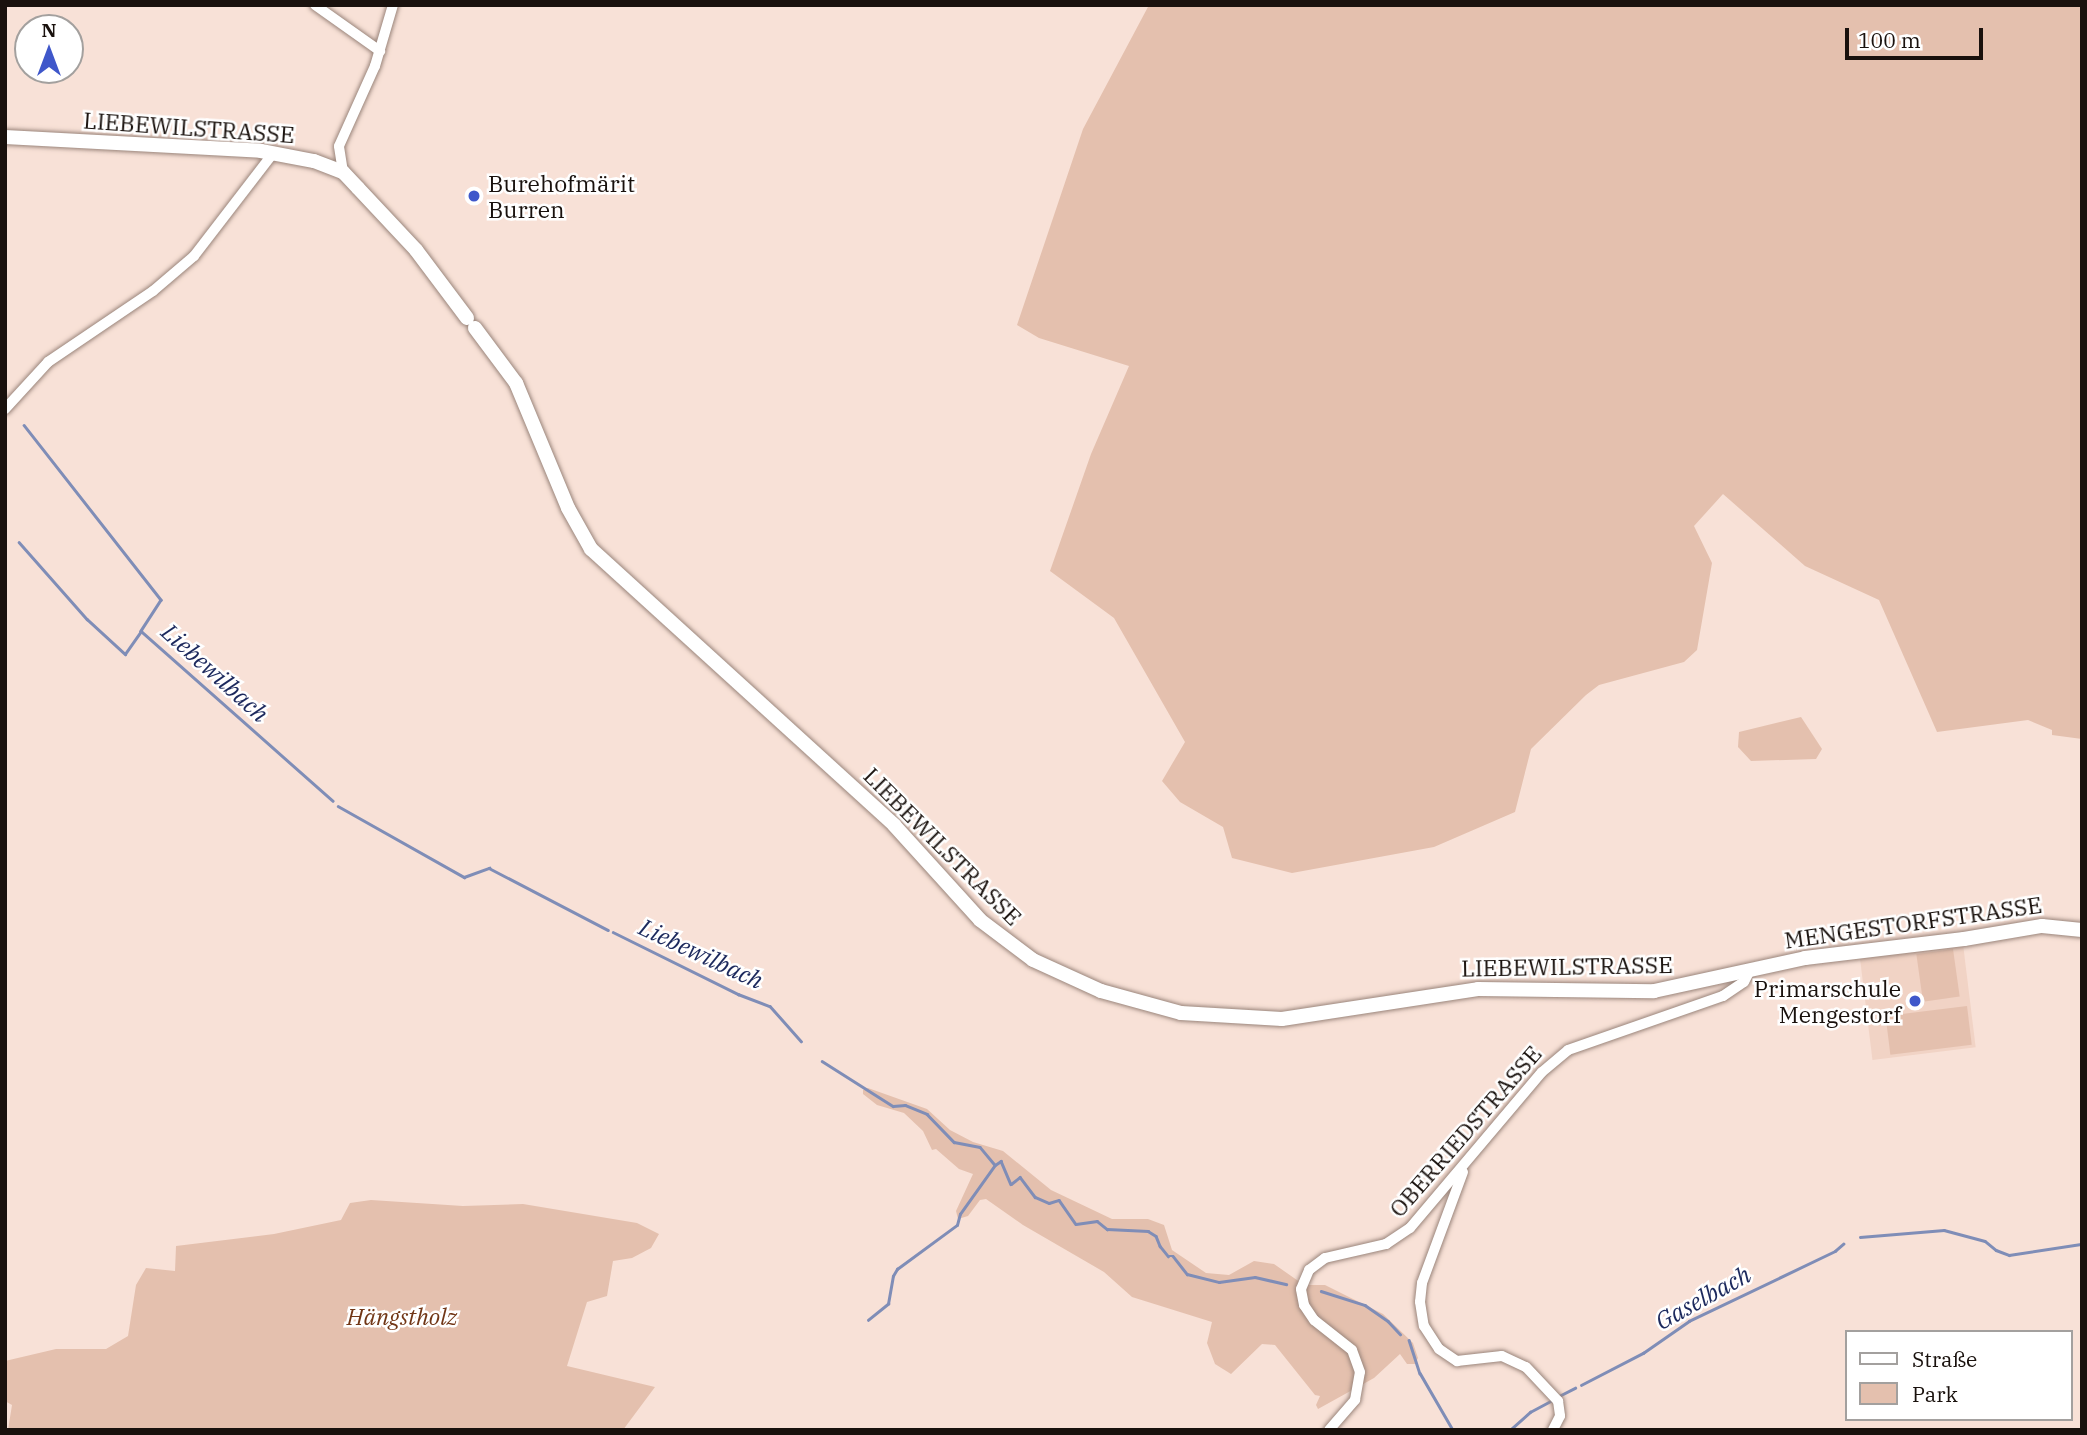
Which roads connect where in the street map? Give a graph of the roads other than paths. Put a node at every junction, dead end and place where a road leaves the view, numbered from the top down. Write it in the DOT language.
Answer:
graph roads {
  1 [pos="315,5"];
  2 [pos="393,5"];
  3 [pos="380,51"];
  4 [pos="5,137"];
  5 [pos="338,146"];
  6 [pos="274,152"];
  7 [pos="314,161"];
  8 [pos="342,172"];
  9 [pos="5,409"];
  10 [pos="2082,930"];
  11 [pos="1750,970"];
  12 [pos="1464,1166"];
  13 [pos="1329,1430"];
  14 [pos="1553,1430"];
  1 -- 3 [label="street"];
  2 -- 3 [label="street"];
  3 -- 5 [label="street"];
  4 -- 6 [label="street, LIEBEWILSTRASSE"];
  5 -- 7 [label="street"];
  5 -- 8 [label="street"];
  6 -- 7 [label="street, LIEBEWILSTRASSE"];
  6 -- 9 [label="street"];
  7 -- 8 [label="street, LIEBEWILSTRASSE"];
  8 -- 11 [label="street, LIEBEWILSTRASSE"];
  10 -- 11 [label="street, MENGESTORFSTRASSE"];
  11 -- 12 [label="street, OBERRIEDSTRASSE"];
  12 -- 13 [label="street, OBERRIEDSTRASSE"];
  12 -- 14 [label="street"];
}
